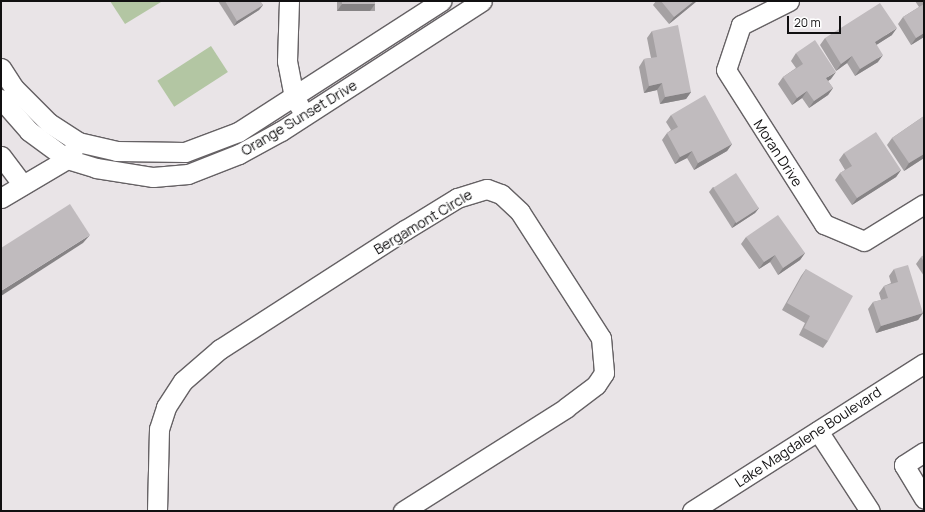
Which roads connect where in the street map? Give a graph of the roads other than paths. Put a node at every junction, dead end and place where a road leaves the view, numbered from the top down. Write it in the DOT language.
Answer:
graph roads {
  1 [pos="290,1"];
  2 [pos="442,1"];
  3 [pos="482,1"];
  4 [pos="789,1"];
  5 [pos="1,68"];
  6 [pos="294,97"];
  7 [pos="1,99"];
  8 [pos="305,115"];
  9 [pos="78,142"];
  10 [pos="1,156"];
  11 [pos="67,159"];
  12 [pos="22,185"];
  13 [pos="1,198"];
  14 [pos="924,204"];
  15 [pos="924,363"];
  16 [pos="818,431"];
  17 [pos="924,452"];
  18 [pos="924,498"];
  19 [pos="157,511"];
  20 [pos="403,511"];
  21 [pos="692,511"];
  22 [pos="870,511"];
  1 -- 6 [label="street"];
  2 -- 6 [label="street, Orange Sunset Drive"];
  3 -- 8 [label="street, Orange Sunset Drive"];
  4 -- 14 [label="street, Moran Drive"];
  5 -- 9 [label="street, Orange Sunset Drive"];
  6 -- 8 [label="street"];
  6 -- 9 [label="street, Orange Sunset Drive"];
  7 -- 11 [label="street, Orange Sunset Drive"];
  8 -- 11 [label="street, Orange Sunset Drive"];
  9 -- 11 [label="street"];
  10 -- 12 [label="street"];
  11 -- 12 [label="street"];
  12 -- 13 [label="street"];
  15 -- 16 [label="street, Lake Magdalene Boulevard"];
  16 -- 21 [label="street, Lake Magdalene Boulevard"];
  16 -- 22 [label="street"];
  17 -- 18 [label="street"];
  19 -- 20 [label="street, Bergamont Circle"];
}
